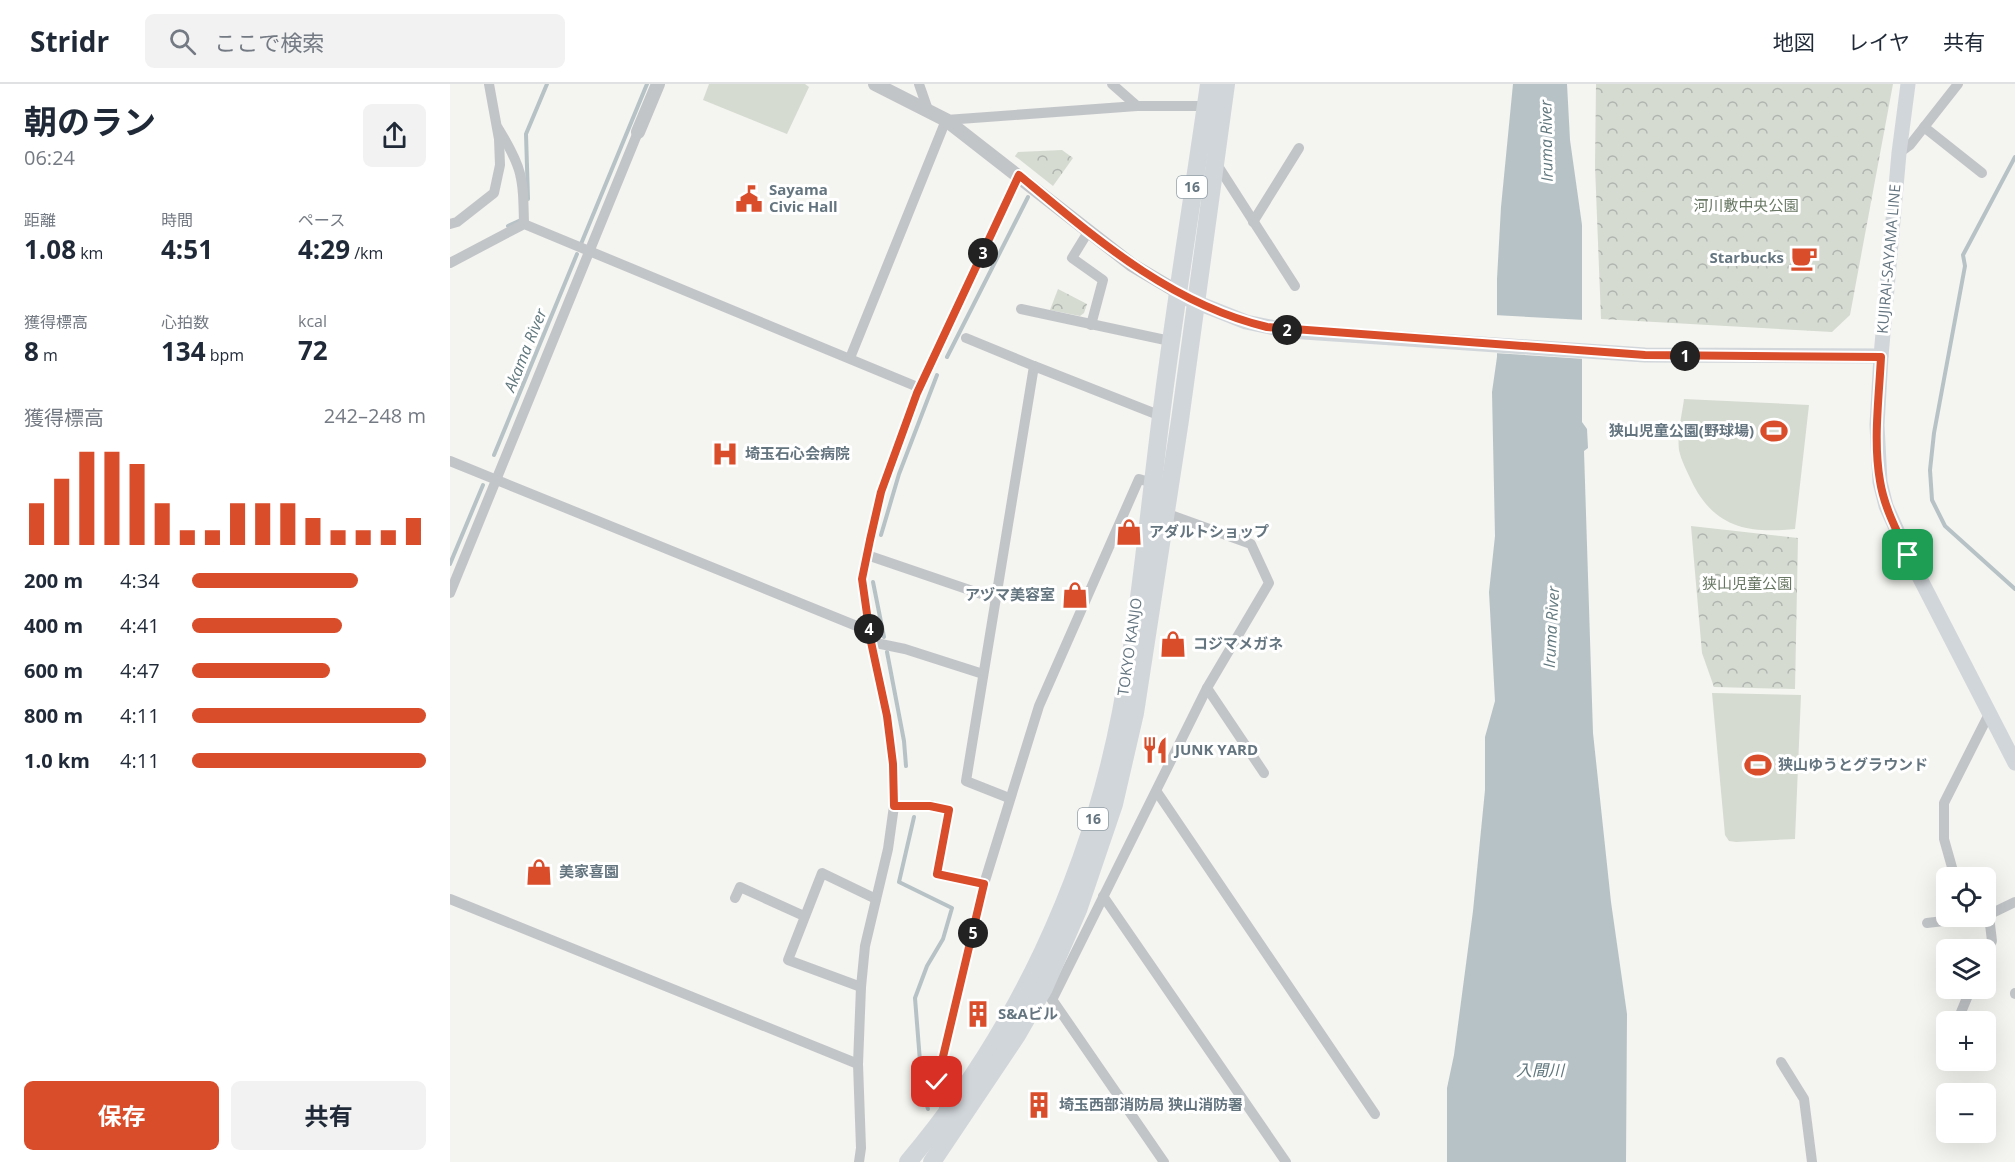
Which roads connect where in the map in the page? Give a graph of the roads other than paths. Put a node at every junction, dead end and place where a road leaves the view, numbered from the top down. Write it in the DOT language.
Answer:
graph roads {
  1 [pos="489,84"];
  2 [pos="658,84"];
  3 [pos="875,84"];
  4 [pos="919,84"];
  5 [pos="1113,84"];
  6 [pos="1209,84"];
  7 [pos="1226,84"];
  8 [pos="1908,84"];
  9 [pos="1958,84"];
  10 [pos="1214,105"];
  11 [pos="1137,106"];
  12 [pos="928,110"];
  13 [pos="494,120"];
  14 [pos="946,120"];
  15 [pos="1924,127"];
  16 [pos="638,132"];
  17 [pos="1299,148"];
  18 [pos="1899,153"];
  19 [pos="1216,163"];
  20 [pos="1982,173"];
  21 [pos="1019,175"];
  22 [pos="1253,222"];
  23 [pos="450,224"];
  24 [pos="524,224"];
  25 [pos="1088,232"];
  26 [pos="589,252"];
  27 [pos="450,263"];
  28 [pos="1295,286"];
  29 [pos="1176,291"];
  30 [pos="1196,303"];
  31 [pos="1021,309"];
  32 [pos="1091,325"];
  33 [pos="966,338"];
  34 [pos="1170,341"];
  35 [pos="1881,357"];
  36 [pos="850,358"];
  37 [pos="1034,366"];
  38 [pos="920,388"];
  39 [pos="1161,416"];
  40 [pos="450,461"];
  41 [pos="497,480"];
  42 [pos="1153,483"];
  43 [pos="1165,513"];
  44 [pos="867,555"];
  45 [pos="450,593"];
  46 [pos="996,599"];
  47 [pos="870,636"];
  48 [pos="983,674"];
  49 [pos="1208,688"];
  50 [pos="1989,714"];
  51 [pos="2015,763"];
  52 [pos="1264,773"];
  53 [pos="1157,792"];
  54 [pos="1010,798"];
  55 [pos="894,806"];
  56 [pos="1952,867"];
  57 [pos="984,884"];
  58 [pos="1103,896"];
  59 [pos="735,898"];
  60 [pos="450,899"];
  61 [pos="876,899"];
  62 [pos="2015,902"];
  63 [pos="1996,912"];
  64 [pos="804,915"];
  65 [pos="1936,922"];
  66 [pos="1927,923"];
  67 [pos="861,987"];
  68 [pos="1048,994"];
  69 [pos="1781,1062"];
  70 [pos="858,1064"];
  71 [pos="946,1114"];
  72 [pos="1375,1114"];
  73 [pos="859,1162"];
  74 [pos="908,1162"];
  75 [pos="932,1162"];
  76 [pos="1164,1162"];
  77 [pos="1286,1162"];
  78 [pos="1812,1162"];
  1 -- 13 [label="street"];
  2 -- 16 [label="street"];
  3 -- 12 [label="street"];
  4 -- 12 [label="street"];
  5 -- 11 [label="street"];
  6 -- 10 [label="highway, TOKYO KANJO / 16"];
  7 -- 10 [label="highway, TOKYO KANJO / 16"];
  8 -- 18 [label="main road, KUJIRAI-SAYAMA LINE"];
  9 -- 15 [label="street"];
  10 -- 11 [label="street"];
  10 -- 19 [label="highway, TOKYO KANJO / 16"];
  10 -- 29 [label="highway, TOKYO KANJO / 16"];
  11 -- 14 [label="street"];
  12 -- 14 [label="street"];
  13 -- 23 [label="street"];
  13 -- 24 [label="street"];
  14 -- 21 [label="street"];
  14 -- 36 [label="street"];
  15 -- 18 [label="street"];
  15 -- 20 [label="street"];
  16 -- 26 [label="street"];
  17 -- 22 [label="street"];
  18 -- 35 [label="main road, KUJIRAI-SAYAMA LINE"];
  19 -- 22 [label="street"];
  19 -- 30 [label="highway, TOKYO KANJO / 16"];
  21 -- 25 [label="street"];
  21 -- 38 [label="street"];
  22 -- 28 [label="street"];
  24 -- 26 [label="street"];
  24 -- 27 [label="street"];
  25 -- 29 [label="street"];
  25 -- 32 [label="street"];
  26 -- 36 [label="street"];
  26 -- 41 [label="street"];
  29 -- 30 [label="main road"];
  29 -- 34 [label="highway, TOKYO KANJO / 16"];
  30 -- 35 [label="main road"];
  30 -- 43 [label="highway, TOKYO KANJO / 16"];
  31 -- 32 [label="street"];
  32 -- 34 [label="street"];
  33 -- 37 [label="street"];
  34 -- 39 [label="highway, TOKYO KANJO / 16"];
  35 -- 50 [label="main road, KUJIRAI-SAYAMA LINE"];
  36 -- 38 [label="street"];
  37 -- 39 [label="street"];
  37 -- 46 [label="street"];
  38 -- 44 [label="street"];
  39 -- 42 [label="highway, TOKYO KANJO / 16"];
  40 -- 41 [label="street"];
  41 -- 45 [label="street"];
  41 -- 47 [label="street"];
  42 -- 54 [label="street"];
  42 -- 71 [label="highway, TOKYO KANJO / 16"];
  43 -- 49 [label="street"];
  43 -- 68 [label="highway, TOKYO KANJO / 16"];
  44 -- 46 [label="street"];
  44 -- 47 [label="street"];
  46 -- 48 [label="street"];
  47 -- 48 [label="street"];
  47 -- 55 [label="street"];
  48 -- 54 [label="street"];
  49 -- 52 [label="street"];
  49 -- 53 [label="street"];
  50 -- 51 [label="main road, KUJIRAI-SAYAMA LINE"];
  50 -- 56 [label="street"];
  53 -- 58 [label="street"];
  53 -- 72 [label="street"];
  54 -- 57 [label="street"];
  55 -- 57 [label="street"];
  55 -- 61 [label="street"];
  57 -- 71 [label="street"];
  58 -- 68 [label="street"];
  58 -- 77 [label="street"];
  59 -- 64 [label="street"];
  60 -- 70 [label="street"];
  61 -- 64 [label="street"];
  61 -- 67 [label="street"];
  62 -- 63 [label="street"];
  64 -- 67 [label="street"];
  65 -- 66 [label="street"];
  67 -- 70 [label="street"];
  68 -- 75 [label="highway, TOKYO KANJO / 16"];
  68 -- 76 [label="street"];
  69 -- 78 [label="street"];
  70 -- 73 [label="street"];
  71 -- 74 [label="highway, TOKYO KANJO / 16"];
}
